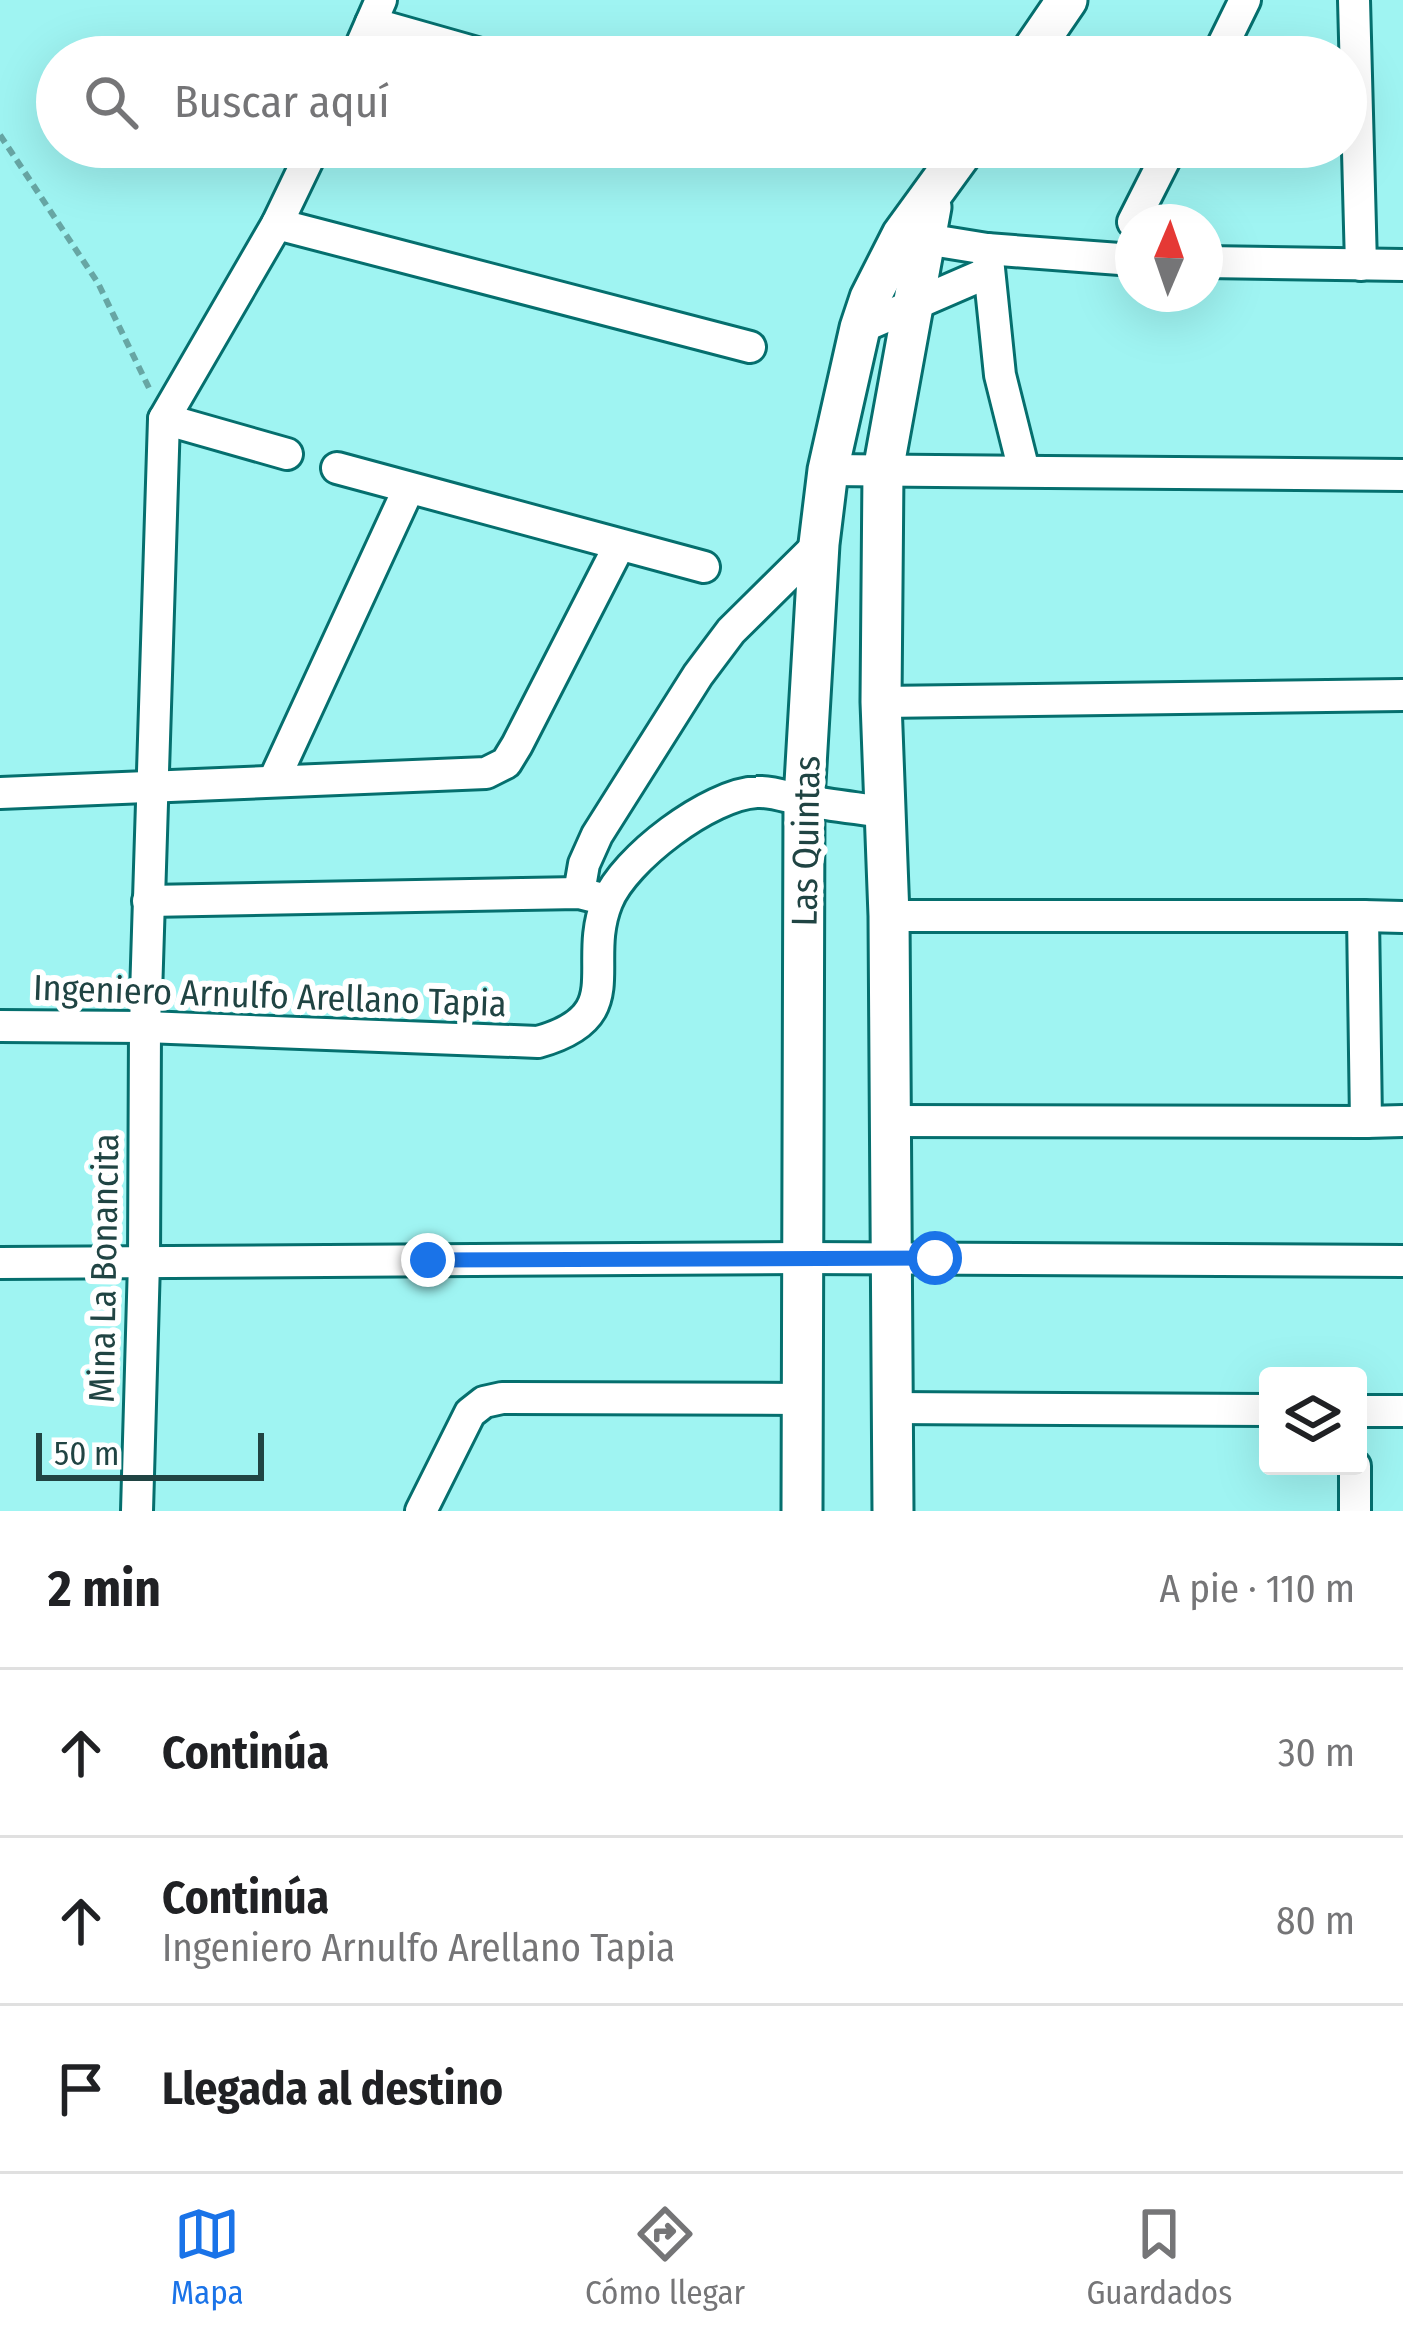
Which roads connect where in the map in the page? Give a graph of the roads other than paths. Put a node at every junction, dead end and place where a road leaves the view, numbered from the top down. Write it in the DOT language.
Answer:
graph roads {
  1 [pos="1066,0"];
  2 [pos="1245,0"];
  3 [pos="1354,0"];
  4 [pos="376,12"];
  5 [pos="437,36"];
  6 [pos="1042,36"];
  7 [pos="1227,36"];
  8 [pos="1355,36"];
  9 [pos="304,168"];
  10 [pos="952,168"];
  11 [pos="1160,168"];
  12 [pos="1358,168"];
  13 [pos="1142,204"];
  14 [pos="277,224"];
  15 [pos="914,237"];
  16 [pos="1115,260"];
  17 [pos="987,261"];
  18 [pos="1223,262"];
  19 [pos="1361,265"];
  20 [pos="1403,265"];
  21 [pos="913,304"];
  22 [pos="860,328"];
  23 [pos="750,347"];
  24 [pos="164,418"];
  25 [pos="287,454"];
  26 [pos="338,468"];
  27 [pos="828,470"];
  28 [pos="883,471"];
  29 [pos="1024,471"];
  30 [pos="1403,475"];
  31 [pos="408,490"];
  32 [pos="819,544"];
  33 [pos="619,546"];
  34 [pos="704,567"];
  35 [pos="1403,695"];
  36 [pos="881,702"];
  37 [pos="274,780"];
  38 [pos="151,785"];
  39 [pos="0,793"];
  40 [pos="804,800"];
  41 [pos="884,812"];
  42 [pos="593,897"];
  43 [pos="148,901"];
  44 [pos="889,916"];
  45 [pos="1363,916"];
  46 [pos="1403,916"];
  47 [pos="0,1026"];
  48 [pos="145,1027"];
  49 [pos="889,1121"];
  50 [pos="1403,1121"];
  51 [pos="1366,1122"];
  52 [pos="801,1258"];
  53 [pos="889,1258"];
  54 [pos="1403,1261"];
  55 [pos="144,1262"];
  56 [pos="0,1263"];
  57 [pos="803,1399"];
  58 [pos="891,1408"];
  59 [pos="1259,1410"];
  60 [pos="1367,1411"];
  61 [pos="1403,1411"];
  62 [pos="1355,1475"];
  63 [pos="137,1511"];
  64 [pos="422,1511"];
  65 [pos="802,1511"];
  66 [pos="893,1511"];
  67 [pos="1354,1511"];
  1 -- 6 [label="street"];
  2 -- 7 [label="street"];
  3 -- 8 [label="street"];
  4 -- 5 [label="street"];
  9 -- 14 [label="street"];
  10 -- 15 [label="street, Las Quintas"];
  11 -- 13 [label="street"];
  12 -- 19 [label="street"];
  14 -- 23 [label="street"];
  14 -- 24 [label="street"];
  15 -- 17 [label="street"];
  15 -- 21 [label="street, Las Quintas"];
  15 -- 22 [label="street, Las Quintas"];
  16 -- 17 [label="street"];
  17 -- 21 [label="street"];
  17 -- 29 [label="street"];
  18 -- 19 [label="street"];
  19 -- 20 [label="street"];
  21 -- 22 [label="street"];
  21 -- 28 [label="street, Las Quintas"];
  22 -- 27 [label="street, Las Quintas"];
  24 -- 25 [label="street"];
  24 -- 38 [label="street, Mina La Bonancita"];
  26 -- 31 [label="street"];
  27 -- 28 [label="street"];
  27 -- 32 [label="street, Las Quintas"];
  28 -- 29 [label="street"];
  28 -- 36 [label="street, Las Quintas"];
  29 -- 30 [label="street"];
  31 -- 33 [label="street"];
  31 -- 37 [label="street"];
  32 -- 40 [label="street, Las Quintas"];
  32 -- 42 [label="street"];
  33 -- 34 [label="street"];
  33 -- 37 [label="street"];
  35 -- 36 [label="street"];
  36 -- 41 [label="street, Las Quintas"];
  37 -- 38 [label="street"];
  38 -- 39 [label="street"];
  38 -- 43 [label="street, Mina La Bonancita"];
  40 -- 41 [label="street"];
  40 -- 42 [label="street"];
  40 -- 52 [label="street, Las Quintas"];
  41 -- 44 [label="street, Las Quintas"];
  42 -- 43 [label="street"];
  42 -- 48 [label="street, Ingeniero Arnulfo Arellano Tapia"];
  43 -- 48 [label="street, Mina La Bonancita"];
  44 -- 45 [label="street"];
  44 -- 49 [label="street, Las Quintas"];
  45 -- 46 [label="street"];
  45 -- 51 [label="street"];
  47 -- 48 [label="street, Ingeniero Arnulfo Arellano Tapia"];
  48 -- 55 [label="street, Mina La Bonancita"];
  49 -- 51 [label="street"];
  49 -- 53 [label="street, Las Quintas"];
  50 -- 51 [label="street"];
  52 -- 53 [label="street"];
  52 -- 55 [label="street"];
  52 -- 57 [label="street, Las Quintas"];
  53 -- 54 [label="street"];
  53 -- 58 [label="street, Las Quintas"];
  55 -- 56 [label="street"];
  55 -- 63 [label="street, Mina La Bonancita"];
  57 -- 64 [label="street"];
  57 -- 65 [label="street, Las Quintas"];
  58 -- 59 [label="street"];
  58 -- 66 [label="street, Las Quintas"];
  60 -- 61 [label="street"];
  62 -- 67 [label="street"];
}
